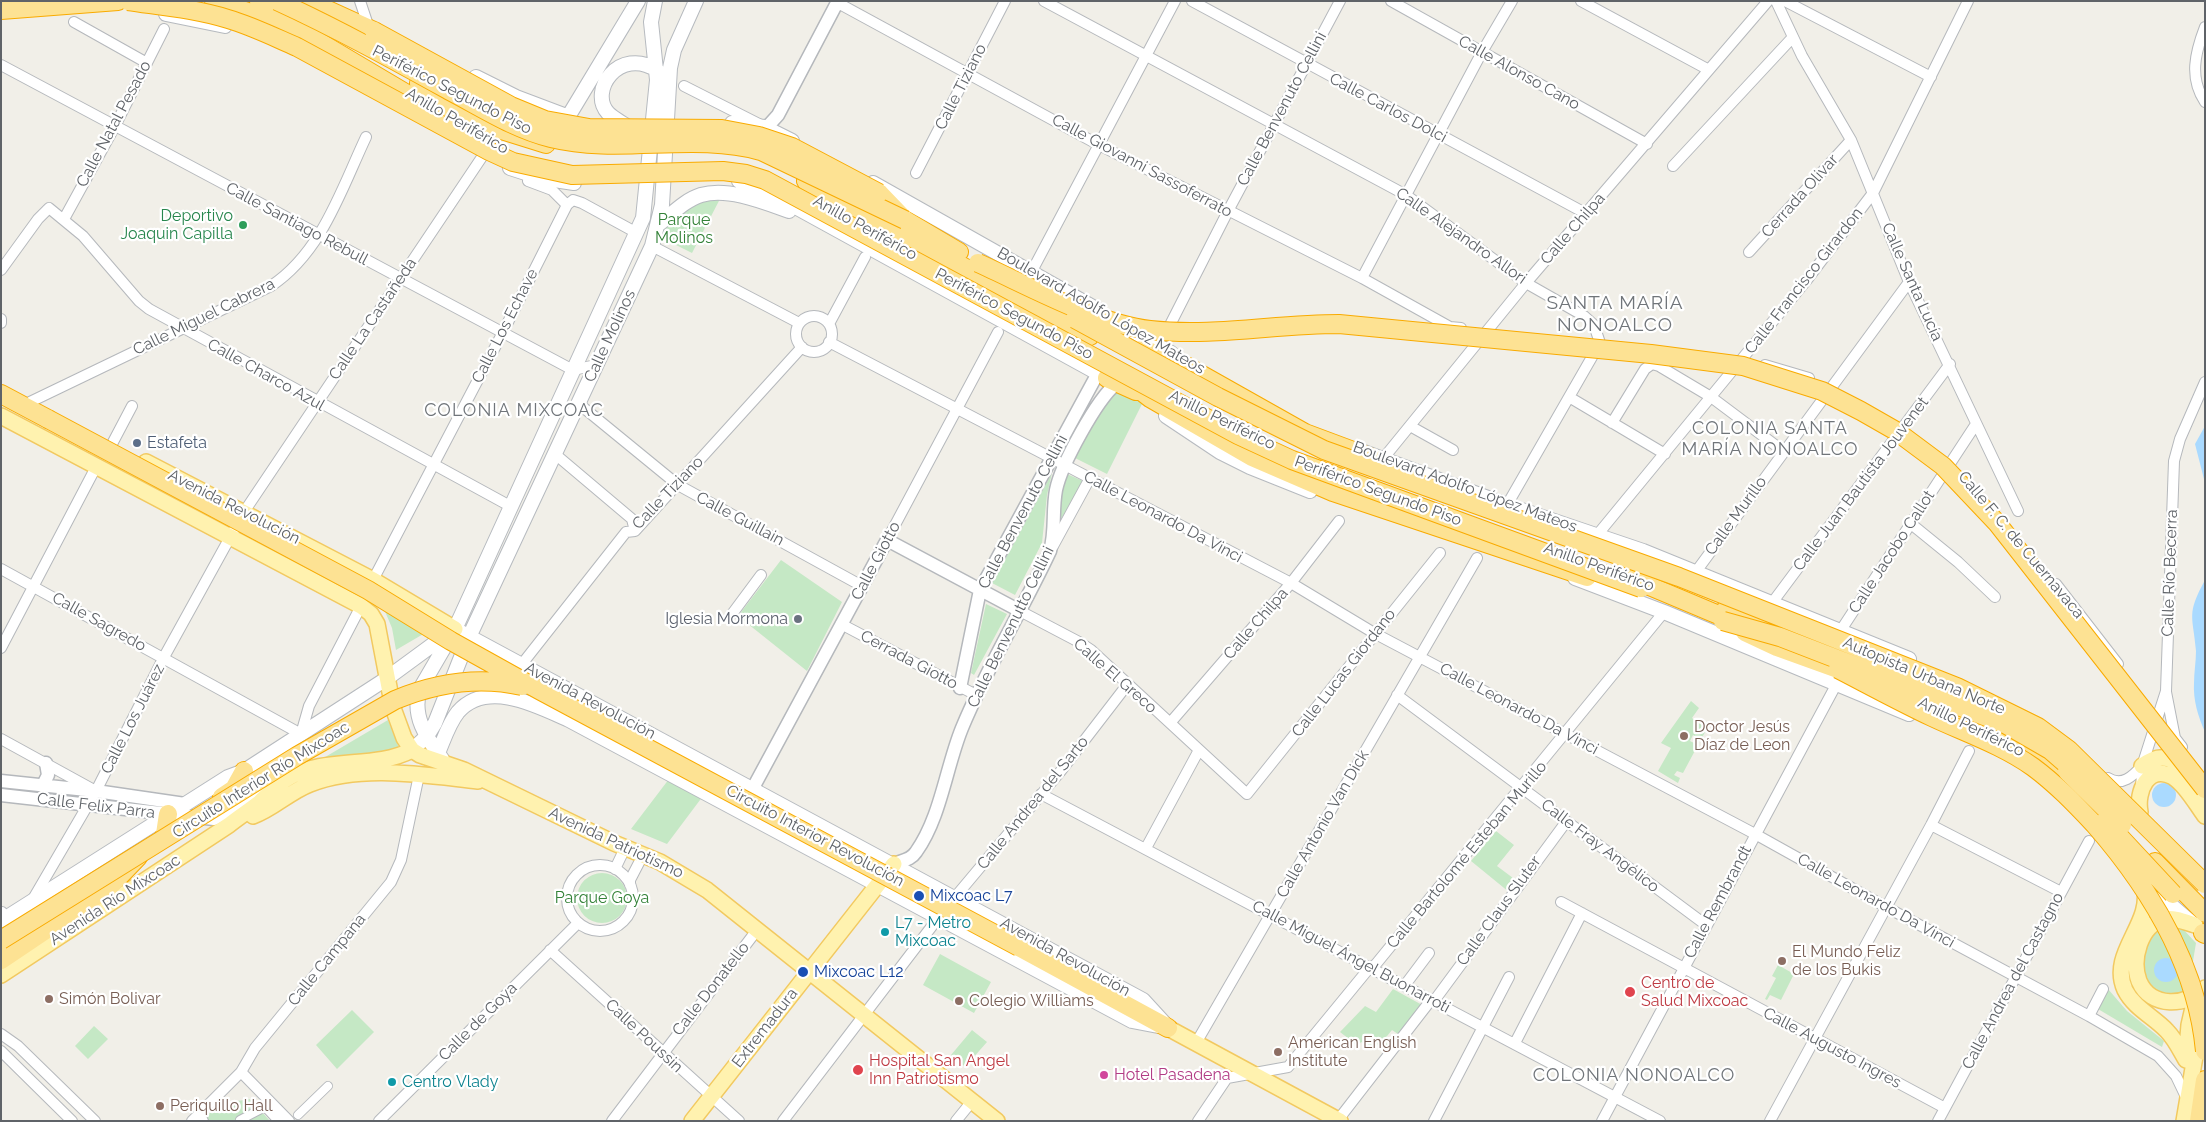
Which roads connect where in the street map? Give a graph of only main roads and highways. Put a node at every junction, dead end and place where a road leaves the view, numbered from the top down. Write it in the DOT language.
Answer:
graph roads {
  1 [pos="118,1"];
  2 [pos="128,1"];
  3 [pos="214,1"];
  4 [pos="259,1"];
  5 [pos="277,1"];
  6 [pos="308,1"];
  7 [pos="638,1"];
  8 [pos="656,1"];
  9 [pos="696,1"];
  10 [pos="327,3"];
  11 [pos="1,10"];
  12 [pos="1,17"];
  13 [pos="370,26"];
  14 [pos="303,33"];
  15 [pos="314,61"];
  16 [pos="657,70"];
  17 [pos="429,106"];
  18 [pos="400,108"];
  19 [pos="568,117"];
  20 [pos="676,123"];
  21 [pos="681,173"];
  22 [pos="623,175"];
  23 [pos="906,220"];
  24 [pos="659,224"];
  25 [pos="837,230"];
  26 [pos="978,263"];
  27 [pos="1075,319"];
  28 [pos="1107,374"];
  29 [pos="1,388"];
  30 [pos="1,394"];
  31 [pos="1,416"];
  32 [pos="1589,553"];
  33 [pos="1687,575"];
  34 [pos="1641,588"];
  35 [pos="1723,621"];
  36 [pos="455,629"];
  37 [pos="469,637"];
  38 [pos="1837,677"];
  39 [pos="386,679"];
  40 [pos="540,690"];
  41 [pos="427,736"];
  42 [pos="2175,738"];
  43 [pos="2021,742"];
  44 [pos="412,750"];
  45 [pos="440,757"];
  46 [pos="2142,766"];
  47 [pos="2182,767"];
  48 [pos="244,771"];
  49 [pos="419,775"];
  50 [pos="486,782"];
  51 [pos="2205,789"];
  52 [pos="2205,798"];
  53 [pos="187,811"];
  54 [pos="2140,812"];
  55 [pos="2092,813"];
  56 [pos="168,814"];
  57 [pos="2205,816"];
  58 [pos="229,825"];
  59 [pos="2143,831"];
  60 [pos="165,834"];
  61 [pos="2164,835"];
  62 [pos="2111,844"];
  63 [pos="894,864"];
  64 [pos="2205,869"];
  65 [pos="2205,875"];
  66 [pos="2140,879"];
  67 [pos="878,884"];
  68 [pos="2205,884"];
  69 [pos="2205,890"];
  70 [pos="2175,896"];
  71 [pos="1,921"];
  72 [pos="2203,927"];
  73 [pos="1,940"];
  74 [pos="1,960"];
  75 [pos="810,971"];
  76 [pos="1,975"];
  77 [pos="2202,992"];
  78 [pos="1168,1028"];
  79 [pos="2205,1052"];
  80 [pos="2186,1060"];
  81 [pos="2198,1081"];
  82 [pos="1339,1120"];
  83 [pos="692,1121"];
  84 [pos="997,1121"];
  85 [pos="2184,1121"];
  86 [pos="2199,1121"];
  1 -- 11 [label="highway"];
  2 -- 34 [label="highway, Periférico Segundo Piso, bridge"];
  3 -- 14 [label="highway, Anillo Periférico"];
  4 -- 32 [label="highway, Anillo Periférico"];
  5 -- 23 [label="highway, Periférico Segundo Piso, bridge"];
  6 -- 13 [label="highway"];
  7 -- 19 [label="main road"];
  8 -- 16 [label="main road, Calle Molinos"];
  9 -- 24 [label="main road, Calle Molinos"];
  10 -- 13 [label="main road"];
  12 -- 15 [label="main road"];
  13 -- 19 [label="main road"];
  13 -- 23 [label="highway, bridge"];
  14 -- 15 [label="highway"];
  14 -- 17 [label="highway, Anillo Periférico"];
  15 -- 18 [label="main road"];
  16 -- 19 [label="main road"];
  16 -- 36 [label="main road, Calle Molinos"];
  17 -- 18 [label="highway"];
  17 -- 22 [label="highway, Anillo Periférico"];
  18 -- 22 [label="main road"];
  20 -- 33 [label="main road, Boulevard Adolfo López Mateos"];
  21 -- 22 [label="highway, Anillo Periférico"];
  21 -- 25 [label="main road"];
  21 -- 28 [label="highway, Anillo Periférico"];
  23 -- 26 [label="highway, Periférico Segundo Piso"];
  24 -- 25 [label="main road"];
  24 -- 37 [label="main road, Calle Molinos"];
  25 -- 28 [label="main road"];
  26 -- 27 [label="highway, Periférico Segundo Piso, bridge"];
  26 -- 51 [label="highway, bridge"];
  27 -- 32 [label="highway, bridge"];
  27 -- 33 [label="highway, Periférico Segundo Piso, bridge"];
  28 -- 34 [label="highway, bridge"];
  28 -- 38 [label="main road"];
  28 -- 72 [label="highway, Anillo Periférico"];
  29 -- 36 [label="main road, Avenida Revolución"];
  30 -- 40 [label="highway, Circuito Interior Revolución, bridge"];
  31 -- 39 [label="main road, Avenida Revolución"];
  32 -- 59 [label="highway, Anillo Periférico"];
  33 -- 54 [label="main road, Boulevard Adolfo López Mateos"];
  33 -- 68 [label="highway, Autopista Urbana Norte, bridge"];
  34 -- 35 [label="highway, Periférico Segundo Piso"];
  35 -- 38 [label="highway, Periférico Segundo Piso, bridge"];
  35 -- 43 [label="highway, bridge"];
  36 -- 37 [label="main road, Avenida Revolución"];
  36 -- 39 [label="main road"];
  36 -- 41 [label="main road, Calle Molinos"];
  37 -- 41 [label="main road, Calle Molinos"];
  37 -- 63 [label="main road, Avenida Revolución"];
  38 -- 43 [label="highway, Autopista Urbana Norte, bridge"];
  38 -- 62 [label="highway, bridge"];
  38 -- 66 [label="main road"];
  39 -- 44 [label="main road, Avenida Revolución"];
  39 -- 48 [label="main road"];
  40 -- 73 [label="highway, Circuito Interior Río Mixcoac, bridge"];
  40 -- 78 [label="highway, Circuito Interior Revolución, bridge"];
  41 -- 44 [label="main road, Calle Molinos"];
  41 -- 45 [label="main road, Calle Molinos"];
  42 -- 47 [label="main road"];
  43 -- 55 [label="highway, bridge"];
  43 -- 64 [label="highway, bridge"];
  43 -- 70 [label="highway, Autopista Urbana Norte, bridge"];
  44 -- 45 [label="main road, Avenida Patriotismo"];
  44 -- 58 [label="main road, Avenida Río Mixcoac"];
  45 -- 50 [label="main road, Avenida Patriotismo"];
  45 -- 67 [label="main road, Avenida Revolución"];
  46 -- 47 [label="main road"];
  47 -- 52 [label="main road"];
  48 -- 53 [label="highway"];
  49 -- 50 [label="main road, Avenida Patriotismo"];
  49 -- 58 [label="main road, Avenida Río Mixcoac"];
  50 -- 75 [label="main road, Avenida Patriotismo"];
  53 -- 56 [label="main road"];
  53 -- 60 [label="highway"];
  54 -- 57 [label="main road"];
  54 -- 61 [label="main road, Boulevard Adolfo López Mateos"];
  55 -- 62 [label="highway, bridge"];
  55 -- 70 [label="highway, bridge"];
  56 -- 60 [label="highway"];
  56 -- 71 [label="main road"];
  58 -- 76 [label="main road, Avenida Río Mixcoac"];
  59 -- 61 [label="highway"];
  59 -- 69 [label="highway, Anillo Periférico"];
  60 -- 74 [label="highway"];
  61 -- 65 [label="main road, Boulevard Adolfo López Mateos"];
  62 -- 79 [label="highway, bridge"];
  63 -- 67 [label="main road, Extremadura"];
  63 -- 78 [label="main road, Avenida Revolución"];
  66 -- 72 [label="main road"];
  66 -- 80 [label="main road"];
  67 -- 75 [label="main road, Extremadura"];
  67 -- 78 [label="main road, Avenida Revolución"];
  70 -- 72 [label="highway, Autopista Urbana Norte"];
  72 -- 77 [label="main road"];
  75 -- 83 [label="main road, Extremadura"];
  75 -- 84 [label="main road, Avenida Patriotismo"];
  77 -- 80 [label="main road"];
  77 -- 81 [label="main road"];
  78 -- 82 [label="main road, Avenida Revolución"];
  80 -- 81 [label="main road"];
  81 -- 85 [label="main road"];
  81 -- 86 [label="highway"];
}
